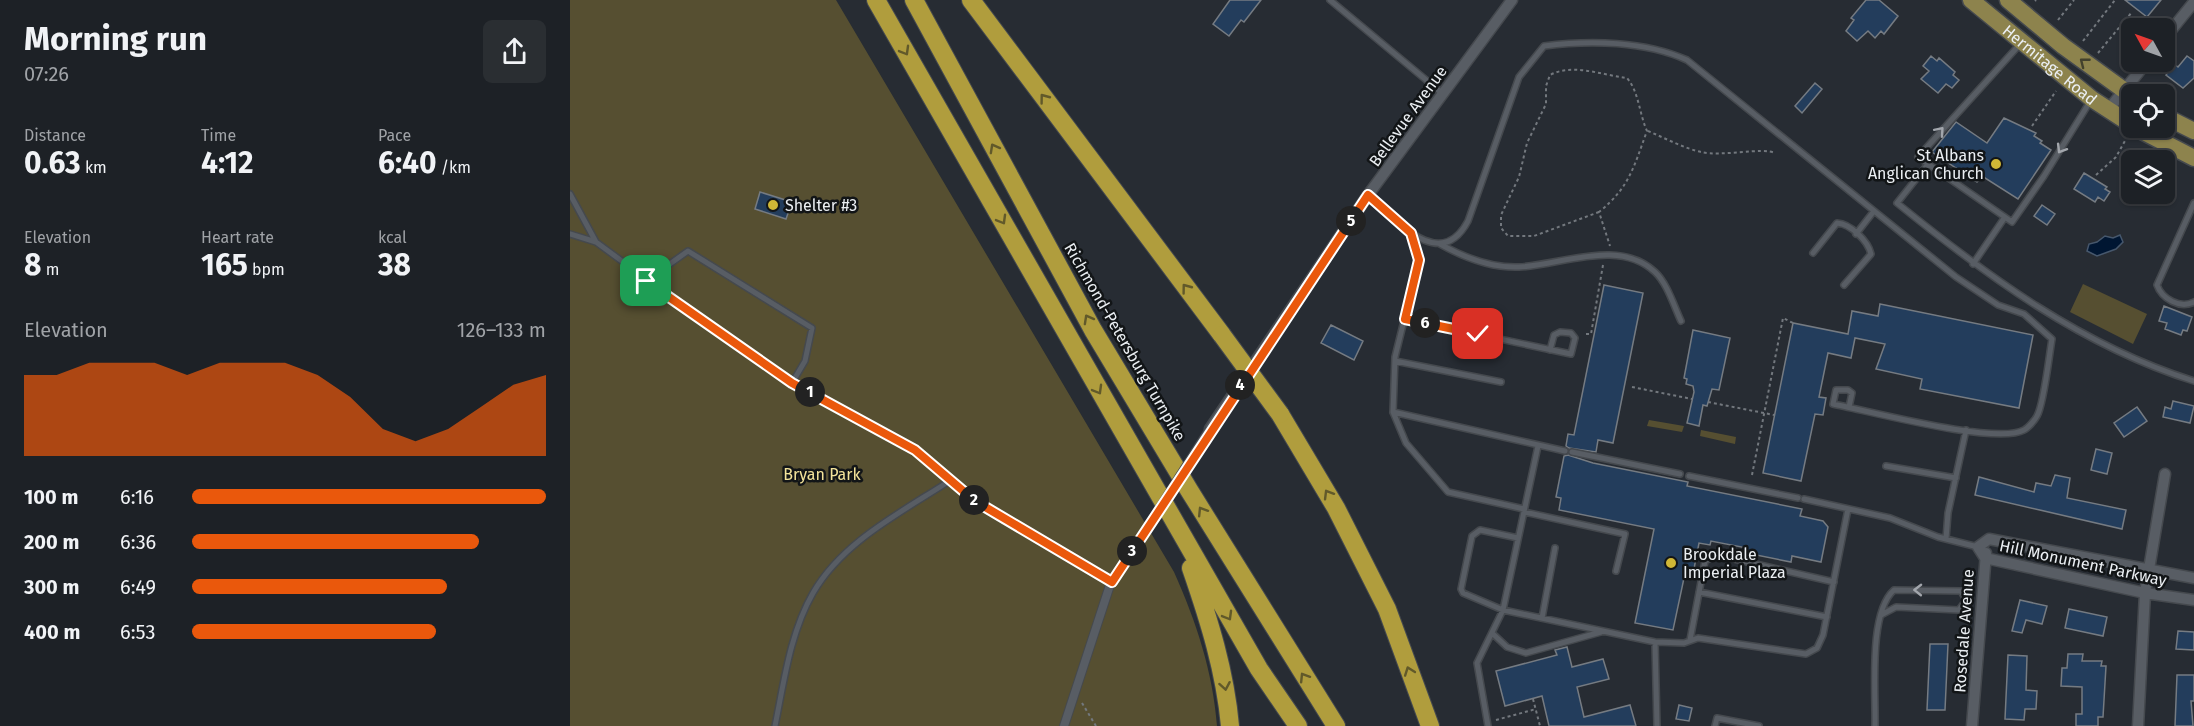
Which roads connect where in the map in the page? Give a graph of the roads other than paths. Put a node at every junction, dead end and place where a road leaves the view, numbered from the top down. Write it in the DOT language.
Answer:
graph roads {
  1 [pos="876,0"];
  2 [pos="914,0"];
  3 [pos="971,0"];
  4 [pos="1330,0"];
  5 [pos="1512,0"];
  6 [pos="1971,0"];
  7 [pos="2008,0"];
  8 [pos="2194,2"];
  9 [pos="2175,25"];
  10 [pos="2022,43"];
  11 [pos="2121,88"];
  12 [pos="1443,94"];
  13 [pos="2092,99"];
  14 [pos="2121,99"];
  15 [pos="2108,110"];
  16 [pos="2121,122"];
  17 [pos="2175,122"];
  18 [pos="2194,131"];
  19 [pos="2147,138"];
  20 [pos="2194,158"];
  21 [pos="1928,164"];
  22 [pos="570,194"];
  23 [pos="1368,195"];
  24 [pos="2194,203"];
  25 [pos="1874,211"];
  26 [pos="2005,217"];
  27 [pos="1411,233"];
  28 [pos="570,234"];
  29 [pos="1856,234"];
  30 [pos="596,242"];
  31 [pos="1440,244"];
  32 [pos="1813,253"];
  33 [pos="1973,264"];
  34 [pos="646,281"];
  35 [pos="1844,285"];
  36 [pos="2194,302"];
  37 [pos="1405,319"];
  38 [pos="1681,321"];
  39 [pos="1550,350"];
  40 [pos="1395,361"];
  41 [pos="2194,381"];
  42 [pos="1501,382"];
  43 [pos="792,383"];
  44 [pos="1849,407"];
  45 [pos="1393,412"];
  46 [pos="1210,429"];
  47 [pos="1966,430"];
  48 [pos="1538,446"];
  49 [pos="1565,451"];
  50 [pos="1572,452"];
  51 [pos="1886,466"];
  52 [pos="1680,474"];
  53 [pos="2165,474"];
  54 [pos="1689,476"];
  55 [pos="1956,478"];
  56 [pos="951,480"];
  57 [pos="1848,509"];
  58 [pos="1524,511"];
  59 [pos="1178,529"];
  60 [pos="1518,538"];
  61 [pos="1946,539"];
  62 [pos="1989,539"];
  63 [pos="1978,547"];
  64 [pos="1555,548"];
  65 [pos="1985,558"];
  66 [pos="2148,570"];
  67 [pos="1616,571"];
  68 [pos="2194,578"];
  69 [pos="1112,582"];
  70 [pos="1834,582"];
  71 [pos="1700,592"];
  72 [pos="2145,593"];
  73 [pos="1982,599"];
  74 [pos="1966,600"];
  75 [pos="2194,600"];
  76 [pos="1503,610"];
  77 [pos="1881,615"];
  78 [pos="1827,617"];
  79 [pos="1542,618"];
  80 [pos="1604,631"];
  81 [pos="1492,633"];
  82 [pos="1690,640"];
  83 [pos="1655,642"];
  84 [pos="1488,724"];
  85 [pos="775,726"];
  86 [pos="1064,726"];
  87 [pos="1230,726"];
  88 [pos="1298,726"];
  89 [pos="1336,726"];
  90 [pos="1430,726"];
  91 [pos="1657,726"];
  92 [pos="1715,726"];
  93 [pos="1759,726"];
  94 [pos="1875,726"];
  95 [pos="1972,726"];
  96 [pos="2138,726"];
  1 -- 59 [label="highway, one-way"];
  89 -- 2 [label="highway, Richmond-Petersburg Turnpike, one-way"];
  90 -- 3 [label="highway, one-way, bridge"];
  4 -- 12 [label="lane"];
  5 -- 12 [label="street, Bellevue Avenue"];
  6 -- 10 [label="main road, Hermitage Road"];
  11 -- 7 [label="main road, Hermitage Road, one-way"];
  8 -- 9 [label="street"];
  10 -- 13 [label="main road, Hermitage Road"];
  21 -- 10 [label="lane, one-way"];
  12 -- 23 [label="street, Bellevue Avenue"];
  13 -- 15 [label="main road, Hermitage Road"];
  13 -- 26 [label="lane, one-way"];
  14 -- 15 [label="street"];
  15 -- 16 [label="main road, Hermitage Road"];
  17 -- 18 [label="main road"];
  19 -- 20 [label="main road, Hermitage Road"];
  21 -- 26 [label="lane"];
  21 -- 33 [label="lane"];
  22 -- 30 [label="lane"];
  23 -- 27 [label="lane"];
  23 -- 46 [label="street, Bellevue Avenue"];
  24 -- 36 [label="lane"];
  25 -- 29 [label="lane"];
  25 -- 31 [label="lane"];
  25 -- 47 [label="lane"];
  26 -- 33 [label="lane"];
  27 -- 31 [label="lane"];
  27 -- 37 [label="lane"];
  28 -- 30 [label="lane"];
  29 -- 32 [label="lane"];
  29 -- 35 [label="lane"];
  30 -- 34 [label="lane"];
  31 -- 38 [label="lane"];
  33 -- 41 [label="lane"];
  34 -- 43 [label="lane"];
  34 -- 43 [label="lane"];
  37 -- 39 [label="lane"];
  37 -- 40 [label="lane"];
  39 -- 39 [label="lane"];
  40 -- 42 [label="lane"];
  40 -- 45 [label="lane"];
  43 -- 56 [label="lane"];
  44 -- 47 [label="lane"];
  45 -- 48 [label="lane"];
  45 -- 58 [label="lane"];
  46 -- 69 [label="street, Bellevue Avenue, bridge"];
  47 -- 55 [label="lane"];
  48 -- 49 [label="lane"];
  48 -- 58 [label="lane"];
  50 -- 52 [label="lane"];
  51 -- 55 [label="lane"];
  53 -- 66 [label="street"];
  54 -- 57 [label="lane"];
  55 -- 61 [label="lane"];
  56 -- 69 [label="lane"];
  56 -- 85 [label="lane"];
  57 -- 61 [label="lane"];
  57 -- 70 [label="lane"];
  58 -- 60 [label="lane"];
  58 -- 67 [label="lane"];
  59 -- 87 [label="highway, one-way"];
  59 -- 88 [label="highway, one-way"];
  60 -- 76 [label="lane"];
  60 -- 76 [label="lane"];
  61 -- 63 [label="lane"];
  62 -- 63 [label="street, Hill Monument Parkway"];
  62 -- 65 [label="street, Rosedale Avenue"];
  62 -- 66 [label="street, Hill Monument Parkway"];
  63 -- 65 [label="street, Hill Monument Parkway"];
  64 -- 79 [label="lane"];
  65 -- 72 [label="street, Hill Monument Parkway"];
  65 -- 73 [label="street, Rosedale Avenue"];
  66 -- 68 [label="street, Hill Monument Parkway"];
  66 -- 72 [label="street"];
  69 -- 86 [label="street, Bellevue Avenue"];
  70 -- 71 [label="lane"];
  70 -- 78 [label="lane"];
  71 -- 78 [label="lane"];
  71 -- 82 [label="lane"];
  72 -- 75 [label="street, Hill Monument Parkway"];
  72 -- 96 [label="street"];
  73 -- 74 [label="lane"];
  73 -- 95 [label="street, Rosedale Avenue"];
  74 -- 77 [label="lane"];
  74 -- 77 [label="lane, one-way"];
  76 -- 79 [label="lane"];
  76 -- 81 [label="lane"];
  77 -- 94 [label="lane"];
  78 -- 82 [label="lane"];
  79 -- 80 [label="lane"];
  80 -- 81 [label="lane"];
  80 -- 83 [label="lane"];
  81 -- 84 [label="lane"];
  82 -- 83 [label="lane"];
  83 -- 91 [label="lane"];
  92 -- 93 [label="lane"];
}
